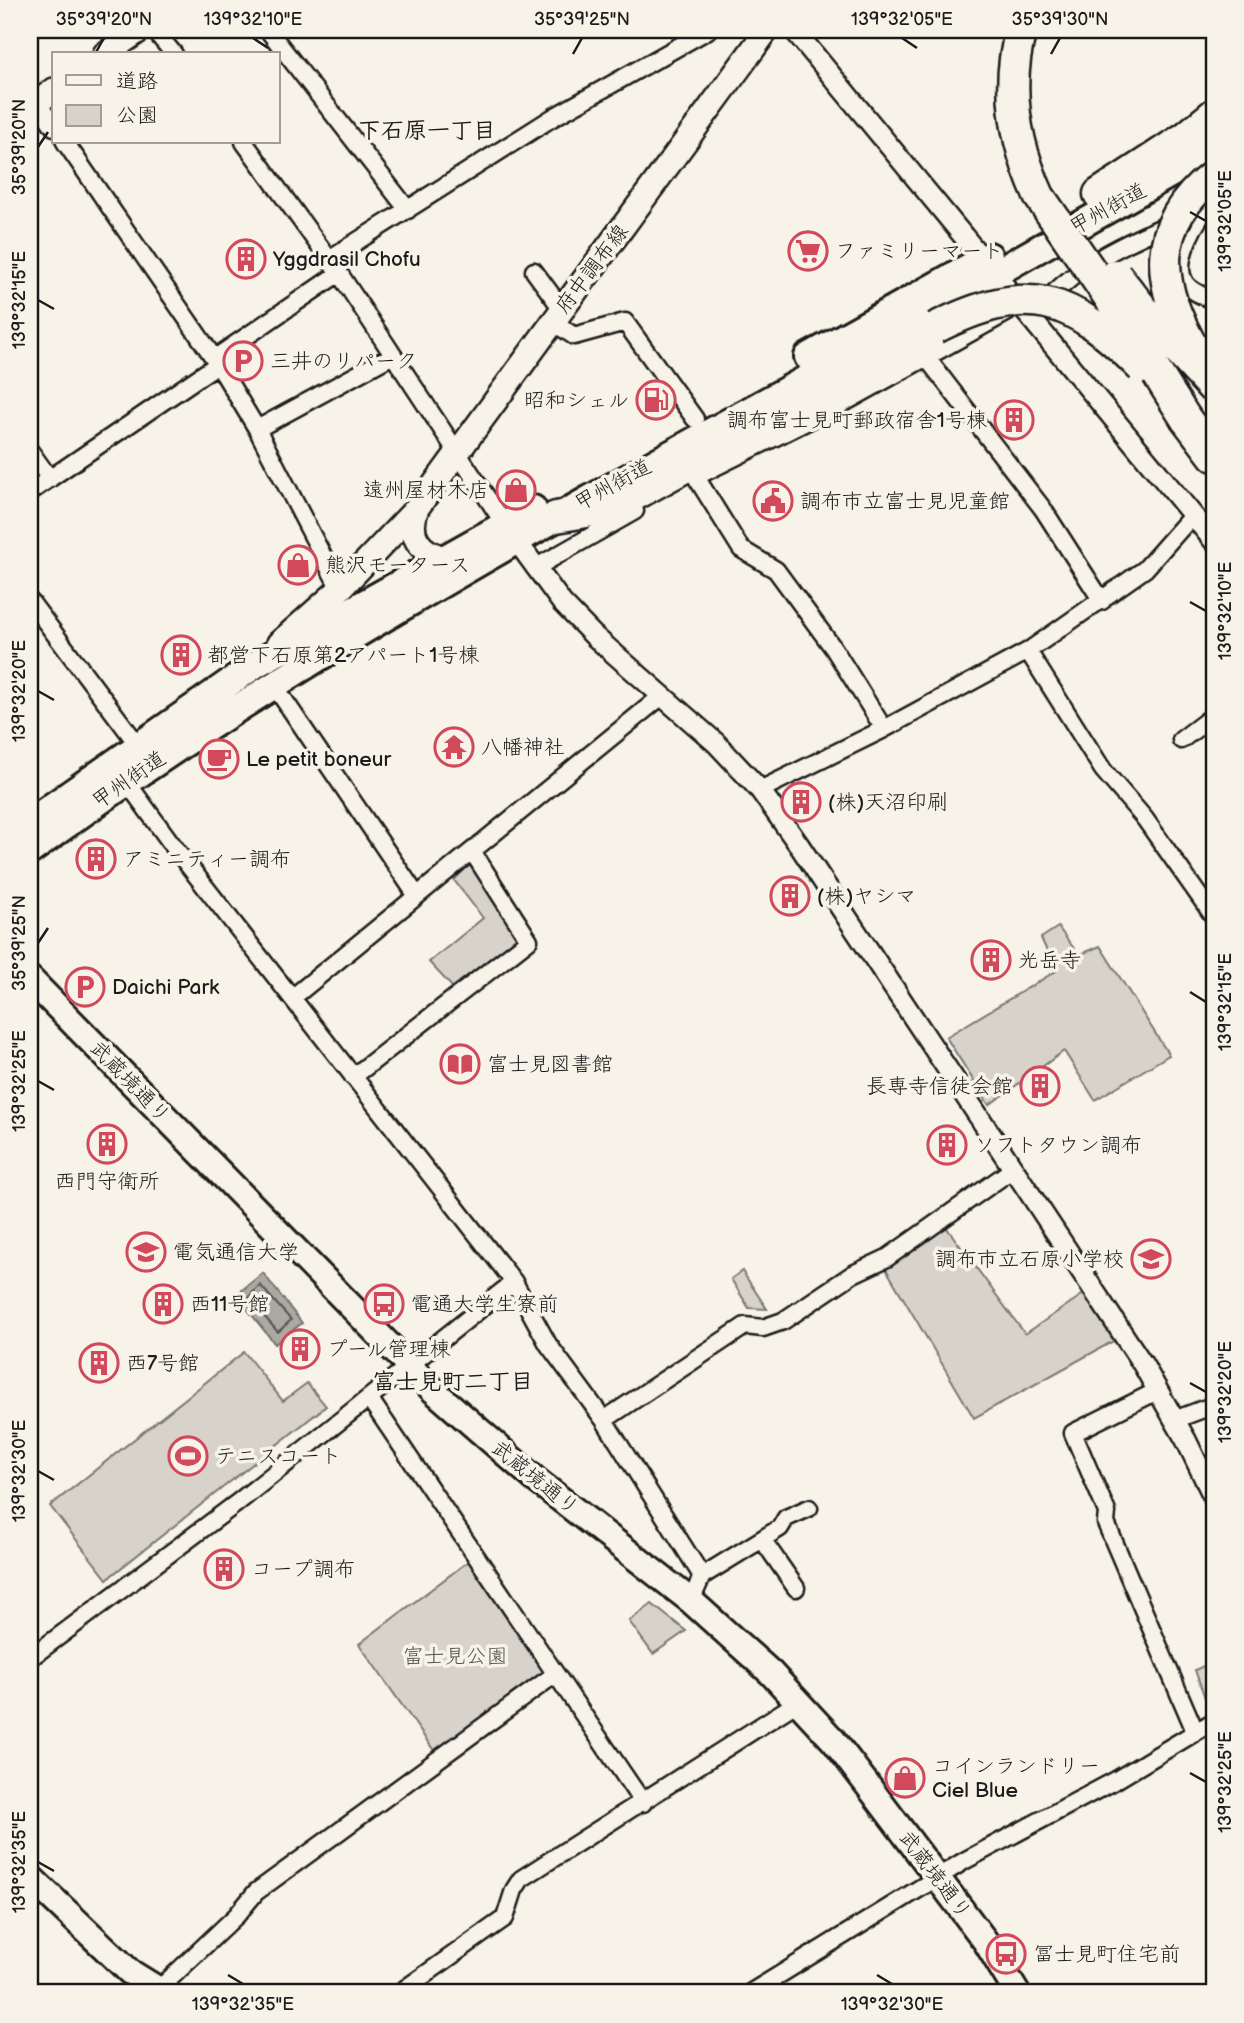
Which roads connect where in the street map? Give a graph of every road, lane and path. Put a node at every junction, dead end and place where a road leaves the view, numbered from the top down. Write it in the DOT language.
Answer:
graph roads {
  1 [pos="140,30"];
  2 [pos="154,30"];
  3 [pos="268,30"];
  4 [pos="708,30"];
  5 [pos="767,30"];
  6 [pos="794,30"];
  7 [pos="1021,30"];
  8 [pos="1038,30"];
  9 [pos="108,52"];
  10 [pos="172,52"];
  11 [pos="40,100"];
  12 [pos="1214,114"];
  13 [pos="52,123"];
  14 [pos="1214,130"];
  15 [pos="66,144"];
  16 [pos="245,144"];
  17 [pos="1214,149"];
  18 [pos="1214,175"];
  19 [pos="1099,194"];
  20 [pos="1210,204"];
  21 [pos="408,210"];
  22 [pos="329,259"];
  23 [pos="987,267"];
  24 [pos="534,271"];
  25 [pos="339,273"];
  26 [pos="1214,301"];
  27 [pos="1025,312"];
  28 [pos="557,315"];
  29 [pos="393,355"];
  30 [pos="926,357"];
  31 [pos="216,361"];
  32 [pos="1214,382"];
  33 [pos="1214,389"];
  34 [pos="695,419"];
  35 [pos="1186,419"];
  36 [pos="257,429"];
  37 [pos="30,451"];
  38 [pos="457,451"];
  39 [pos="1214,456"];
  40 [pos="696,477"];
  41 [pos="50,479"];
  42 [pos="30,492"];
  43 [pos="417,508"];
  44 [pos="556,517"];
  45 [pos="1191,517"];
  46 [pos="510,532"];
  47 [pos="1214,541"];
  48 [pos="446,558"];
  49 [pos="535,569"];
  50 [pos="340,589"];
  51 [pos="30,601"];
  52 [pos="1102,601"];
  53 [pos="1028,651"];
  54 [pos="256,664"];
  55 [pos="274,685"];
  56 [pos="663,695"];
  57 [pos="1214,715"];
  58 [pos="884,729"];
  59 [pos="1181,740"];
  60 [pos="138,745"];
  61 [pos="126,781"];
  62 [pos="760,790"];
  63 [pos="30,822"];
  64 [pos="30,851"];
  65 [pos="472,851"];
  66 [pos="417,896"];
  67 [pos="1214,917"];
  68 [pos="30,979"];
  69 [pos="292,999"];
  70 [pos="353,1077"];
  71 [pos="1013,1169"];
  72 [pos="514,1282"];
  73 [pos="409,1366"];
  74 [pos="1157,1391"];
  75 [pos="369,1398"];
  76 [pos="1214,1405"];
  77 [pos="604,1420"];
  78 [pos="1174,1420"];
  79 [pos="1214,1498"];
  80 [pos="809,1508"];
  81 [pos="762,1539"];
  82 [pos="702,1576"];
  83 [pos="796,1588"];
  84 [pos="691,1601"];
  85 [pos="30,1658"];
  86 [pos="554,1675"];
  87 [pos="798,1702"];
  88 [pos="1214,1721"];
  89 [pos="1195,1731"];
  90 [pos="643,1804"];
  91 [pos="30,1877"];
  92 [pos="938,1877"];
  93 [pos="161,1992"];
  94 [pos="399,1993"];
  95 [pos="750,1993"];
  96 [pos="1017,1993"];
  1 -- 9 [label="main road"];
  2 -- 10 [label="street"];
  3 -- 21 [label="street"];
  4 -- 21 [label="street"];
  5 -- 28 [label="main road, 府中調布線"];
  6 -- 23 [label="street"];
  7 -- 35 [label="highway, bridge"];
  8 -- 33 [label="highway, bridge"];
  11 -- 13 [label="street"];
  12 -- 19 [label="highway"];
  14 -- 19 [label="highway, 甲州街道"];
  15 -- 31 [label="street"];
  16 -- 22 [label="street"];
  17 -- 23 [label="highway, 甲州街道"];
  18 -- 32 [label="highway, bridge"];
  19 -- 23 [label="highway, 甲州街道"];
  20 -- 26 [label="street"];
  20 -- 27 [label="street"];
  21 -- 22 [label="street"];
  22 -- 25 [label="street"];
  23 -- 27 [label="street"];
  23 -- 34 [label="highway, 甲州街道"];
  23 -- 44 [label="highway, 甲州街道"];
  24 -- 28 [label="street"];
  25 -- 29 [label="street"];
  25 -- 31 [label="street"];
  27 -- 30 [label="street"];
  27 -- 45 [label="street"];
  28 -- 34 [label="street"];
  28 -- 38 [label="main road, 府中調布線"];
  29 -- 36 [label="street"];
  29 -- 38 [label="street"];
  30 -- 40 [label="street"];
  30 -- 52 [label="street"];
  31 -- 36 [label="street"];
  31 -- 41 [label="street"];
  34 -- 46 [label="highway, 甲州街道"];
  35 -- 39 [label="highway"];
  35 -- 44 [label="highway, bridge"];
  36 -- 50 [label="street"];
  37 -- 41 [label="street"];
  38 -- 43 [label="main road, 府中調布線"];
  38 -- 46 [label="street"];
  40 -- 49 [label="street"];
  40 -- 58 [label="street"];
  41 -- 42 [label="street"];
  43 -- 48 [label="main road"];
  43 -- 50 [label="main road, 府中調布線"];
  44 -- 46 [label="highway, 甲州街道"];
  45 -- 47 [label="street"];
  45 -- 52 [label="street"];
  46 -- 48 [label="highway, 甲州街道"];
  46 -- 49 [label="street"];
  46 -- 55 [label="highway, 甲州街道"];
  48 -- 54 [label="highway, 甲州街道"];
  49 -- 56 [label="street"];
  50 -- 54 [label="main road, 府中調布線"];
  51 -- 60 [label="street"];
  52 -- 53 [label="street"];
  53 -- 58 [label="street"];
  53 -- 67 [label="street"];
  54 -- 60 [label="highway, 甲州街道"];
  55 -- 61 [label="highway, 甲州街道"];
  55 -- 66 [label="street"];
  56 -- 62 [label="street"];
  56 -- 65 [label="street"];
  57 -- 59 [label="street"];
  58 -- 62 [label="street"];
  60 -- 63 [label="highway, 甲州街道"];
  61 -- 64 [label="highway, 甲州街道"];
  61 -- 69 [label="street"];
  62 -- 71 [label="street"];
  65 -- 66 [label="street"];
  65 -- 70 [label="street"];
  66 -- 69 [label="street"];
  68 -- 73 [label="main road, 武蔵境通り"];
  69 -- 70 [label="street"];
  70 -- 72 [label="street"];
  71 -- 74 [label="street"];
  71 -- 77 [label="street"];
  72 -- 73 [label="street"];
  72 -- 77 [label="street"];
  73 -- 75 [label="street"];
  73 -- 84 [label="main road, 武蔵境通り"];
  74 -- 78 [label="street"];
  74 -- 89 [label="street"];
  75 -- 85 [label="street"];
  75 -- 86 [label="street"];
  76 -- 78 [label="street"];
  77 -- 82 [label="street"];
  78 -- 79 [label="street"];
  80 -- 81 [label="street"];
  81 -- 82 [label="street"];
  81 -- 83 [label="street"];
  82 -- 84 [label="street"];
  84 -- 87 [label="main road, 武蔵境通り"];
  86 -- 90 [label="street"];
  86 -- 93 [label="street"];
  87 -- 90 [label="street"];
  87 -- 92 [label="main road, 武蔵境通り"];
  88 -- 89 [label="street"];
  89 -- 92 [label="street"];
  90 -- 94 [label="street"];
  91 -- 93 [label="main road"];
  92 -- 95 [label="street"];
  92 -- 96 [label="main road, 武蔵境通り"];
}
